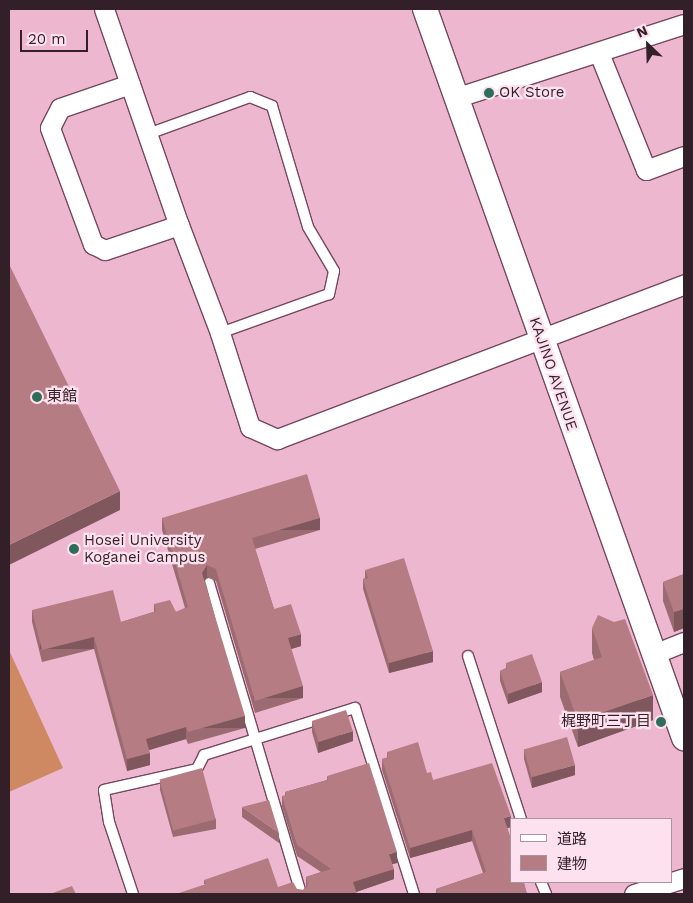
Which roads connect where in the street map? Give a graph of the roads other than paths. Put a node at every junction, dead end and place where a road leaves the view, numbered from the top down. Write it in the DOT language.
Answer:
graph roads {
  1 [pos="104,9"];
  2 [pos="425,9"];
  3 [pos="684,24"];
  4 [pos="599,53"];
  5 [pos="130,84"];
  6 [pos="458,97"];
  7 [pos="148,134"];
  8 [pos="684,156"];
  9 [pos="179,226"];
  10 [pos="684,284"];
  11 [pos="220,333"];
  12 [pos="541,340"];
  13 [pos="209,584"];
  14 [pos="684,642"];
  15 [pos="654,654"];
  16 [pos="468,656"];
  17 [pos="684,738"];
  18 [pos="257,741"];
  19 [pos="521,818"];
  20 [pos="668,883"];
  21 [pos="132,894"];
  22 [pos="301,894"];
  23 [pos="414,894"];
  24 [pos="634,894"];
  1 -- 5 [label="street"];
  2 -- 6 [label="street, KAJINO AVENUE"];
  3 -- 4 [label="street"];
  4 -- 6 [label="street"];
  4 -- 8 [label="street"];
  5 -- 7 [label="street"];
  5 -- 9 [label="street"];
  6 -- 12 [label="street, KAJINO AVENUE"];
  7 -- 9 [label="street"];
  7 -- 11 [label="lane"];
  9 -- 11 [label="street"];
  10 -- 12 [label="street"];
  11 -- 12 [label="street"];
  12 -- 15 [label="street, KAJINO AVENUE"];
  13 -- 18 [label="lane"];
  14 -- 15 [label="street"];
  15 -- 17 [label="street, KAJINO AVENUE"];
  16 -- 19 [label="lane"];
  18 -- 21 [label="lane"];
  18 -- 22 [label="lane"];
  18 -- 23 [label="lane"];
  20 -- 24 [label="street"];
}
